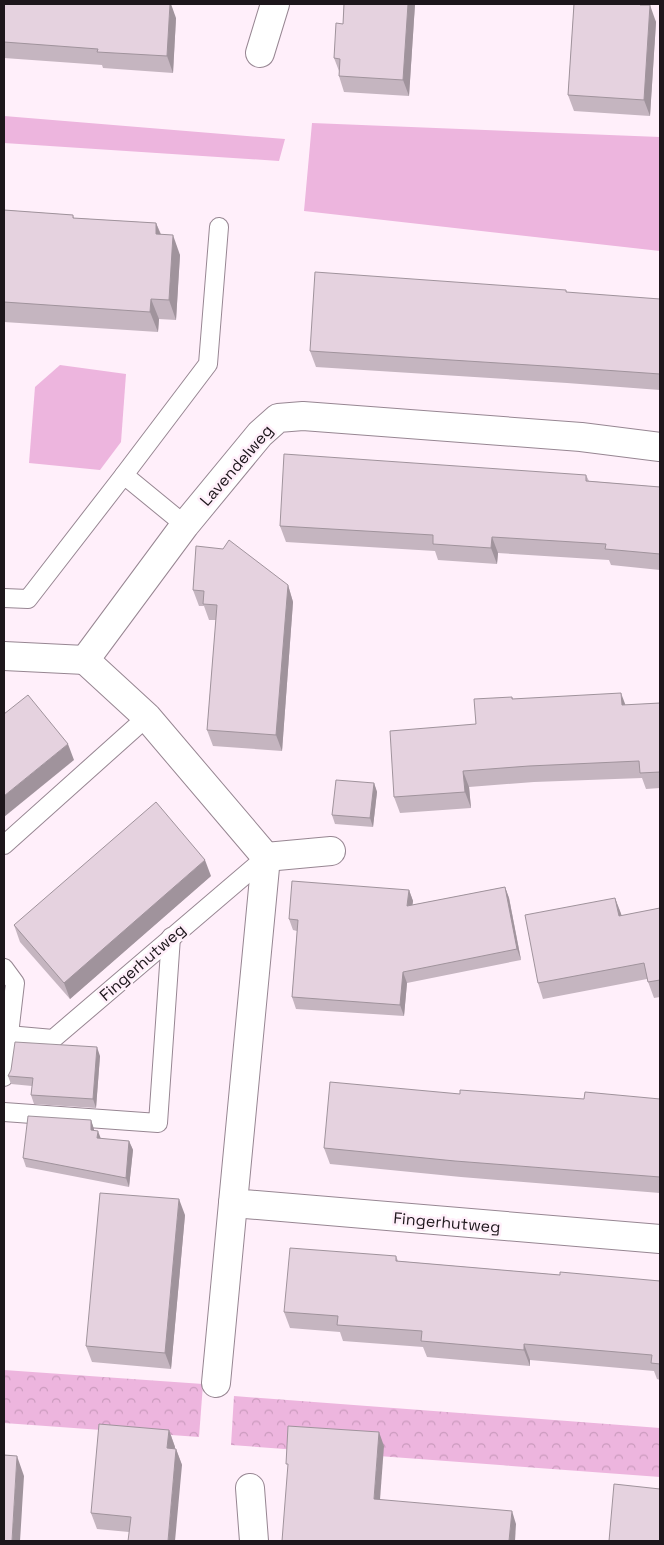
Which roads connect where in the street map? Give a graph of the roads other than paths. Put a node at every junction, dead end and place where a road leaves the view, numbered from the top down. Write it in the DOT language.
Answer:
graph roads {
  1 [pos="275,4"];
  2 [pos="260,53"];
  3 [pos="219,227"];
  4 [pos="660,447"];
  5 [pos="124,475"];
  6 [pos="185,525"];
  7 [pos="4,598"];
  8 [pos="4,656"];
  9 [pos="85,660"];
  10 [pos="147,717"];
  11 [pos="4,845"];
  12 [pos="331,851"];
  13 [pos="266,857"];
  14 [pos="171,937"];
  15 [pos="4,968"];
  16 [pos="8,1035"];
  17 [pos="4,1077"];
  18 [pos="4,1112"];
  19 [pos="233,1203"];
  20 [pos="660,1240"];
  21 [pos="216,1383"];
  22 [pos="250,1488"];
  23 [pos="254,1541"];
  1 -- 2 [label="street"];
  3 -- 5 [label="lane"];
  4 -- 6 [label="street, Lavendelweg"];
  5 -- 6 [label="lane"];
  5 -- 7 [label="lane"];
  6 -- 9 [label="street, Lavendelweg"];
  8 -- 9 [label="street"];
  9 -- 10 [label="street"];
  10 -- 11 [label="lane"];
  10 -- 13 [label="street"];
  12 -- 13 [label="street"];
  13 -- 14 [label="lane, Fingerhutweg"];
  13 -- 19 [label="street"];
  14 -- 16 [label="lane, Fingerhutweg"];
  14 -- 18 [label="lane"];
  15 -- 16 [label="lane"];
  16 -- 17 [label="lane"];
  19 -- 20 [label="street, Fingerhutweg"];
  19 -- 21 [label="street"];
  22 -- 23 [label="street"];
}
